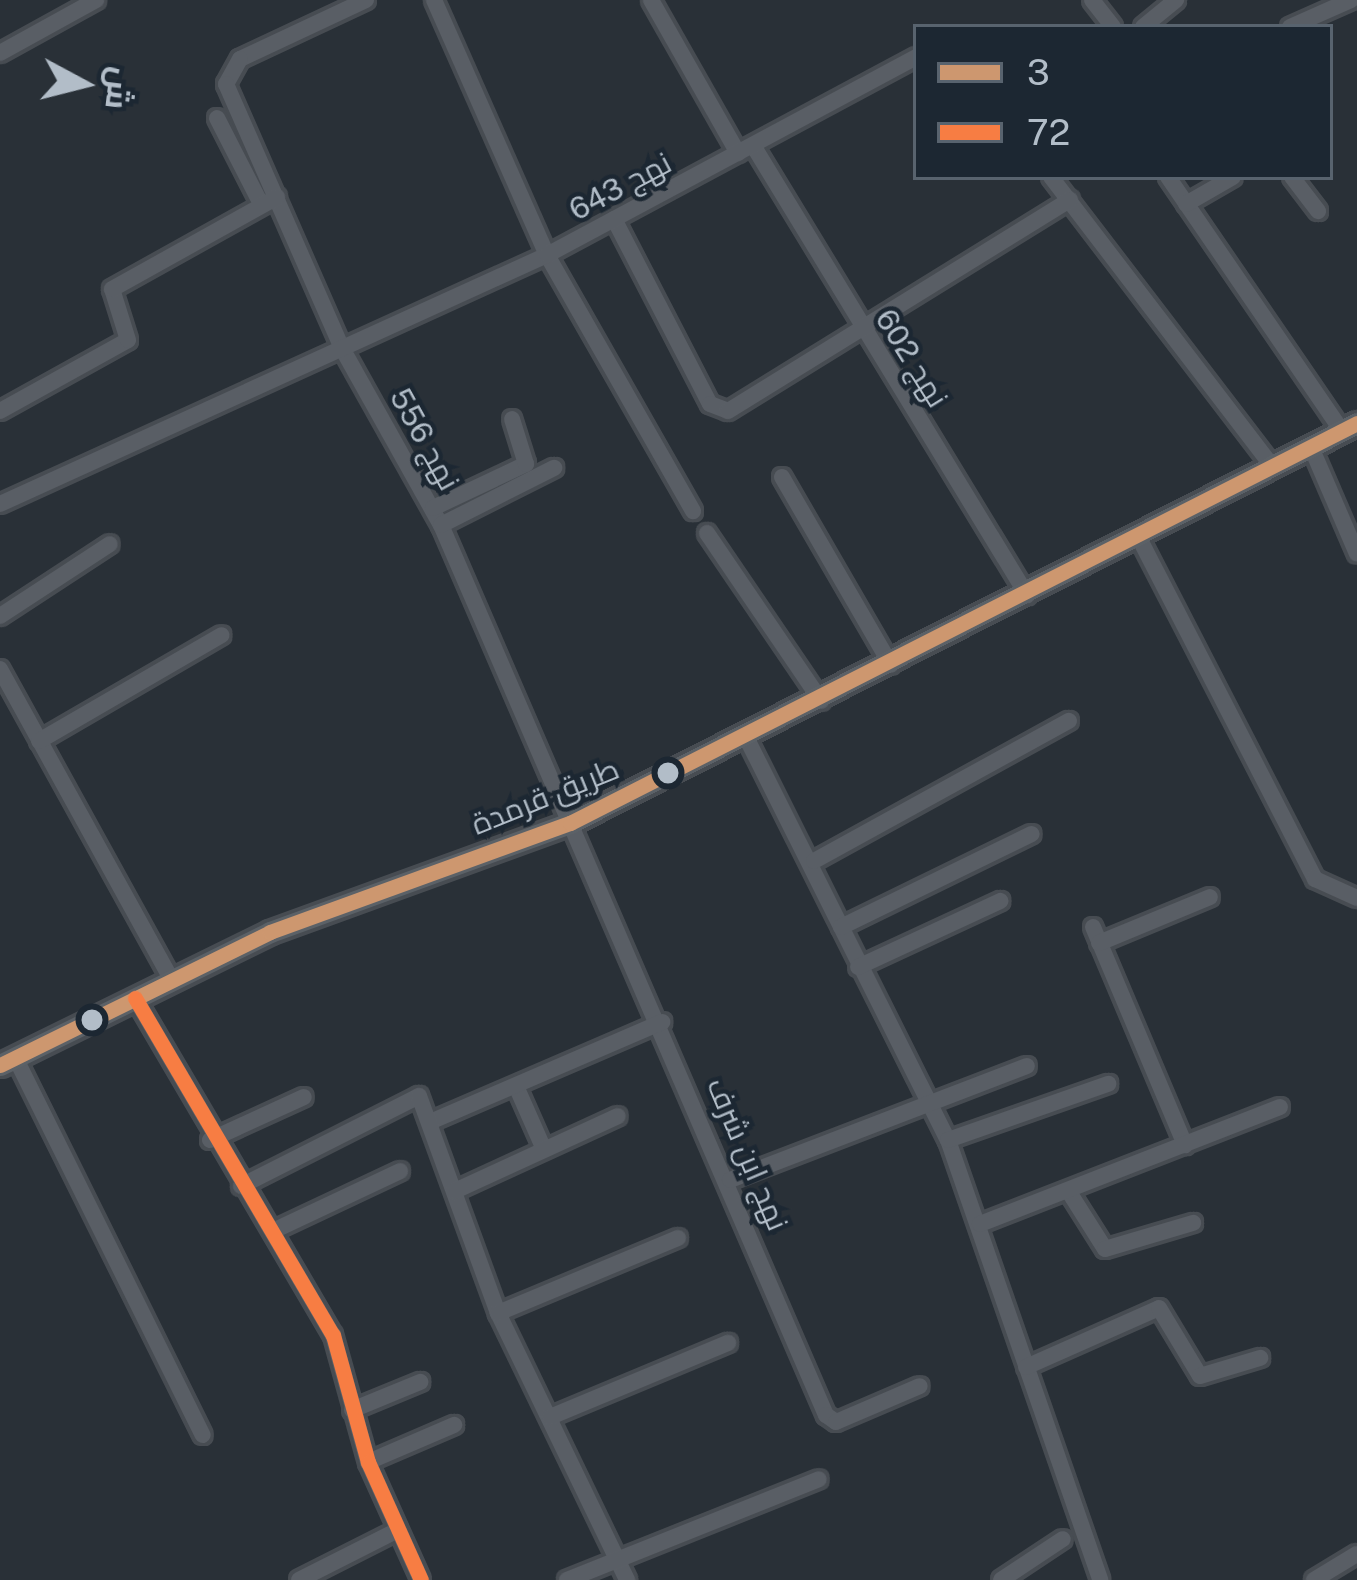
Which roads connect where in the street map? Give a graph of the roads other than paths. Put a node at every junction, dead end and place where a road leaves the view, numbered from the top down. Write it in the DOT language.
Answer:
graph roads {
  1 [pos="96,0"];
  2 [pos="366,0"];
  3 [pos="434,0"];
  4 [pos="651,0"];
  5 [pos="1092,0"];
  6 [pos="1176,0"];
  7 [pos="1351,0"];
  8 [pos="1111,24"];
  9 [pos="1147,24"];
  10 [pos="1297,24"];
  11 [pos="0,53"];
  12 [pos="913,59"];
  13 [pos="217,118"];
  14 [pos="746,150"];
  15 [pos="1053,180"];
  16 [pos="1170,180"];
  17 [pos="1228,180"];
  18 [pos="1294,180"];
  19 [pos="267,197"];
  20 [pos="1070,200"];
  21 [pos="1186,204"];
  22 [pos="1318,211"];
  23 [pos="614,219"];
  24 [pos="547,255"];
  25 [pos="864,332"];
  26 [pos="344,350"];
  27 [pos="0,411"];
  28 [pos="512,419"];
  29 [pos="1350,427"];
  30 [pos="1311,447"];
  31 [pos="1273,467"];
  32 [pos="554,468"];
  33 [pos="782,477"];
  34 [pos="0,504"];
  35 [pos="693,511"];
  36 [pos="437,516"];
  37 [pos="706,533"];
  38 [pos="1138,536"];
  39 [pos="110,544"];
  40 [pos="1357,554"];
  41 [pos="1027,595"];
  42 [pos="0,616"];
  43 [pos="222,635"];
  44 [pos="891,665"];
  45 [pos="0,669"];
  46 [pos="820,701"];
  47 [pos="1070,721"];
  48 [pos="747,739"];
  49 [pos="39,741"];
  50 [pos="570,823"];
  51 [pos="1032,834"];
  52 [pos="814,861"];
  53 [pos="1210,897"];
  54 [pos="1357,898"];
  55 [pos="1000,901"];
  56 [pos="841,927"];
  57 [pos="858,968"];
  58 [pos="171,979"];
  59 [pos="135,998"];
  60 [pos="662,1022"];
  61 [pos="7,1061"];
  62 [pos="1027,1066"];
  63 [pos="1108,1084"];
  64 [pos="516,1086"];
  65 [pos="304,1096"];
  66 [pos="928,1100"];
  67 [pos="1280,1107"];
  68 [pos="618,1116"];
  69 [pos="430,1122"];
  70 [pos="210,1140"];
  71 [pos="948,1140"];
  72 [pos="542,1145"];
  73 [pos="1185,1145"];
  74 [pos="400,1171"];
  75 [pos="730,1180"];
  76 [pos="241,1186"];
  77 [pos="455,1191"];
  78 [pos="1069,1192"];
  79 [pos="1193,1223"];
  80 [pos="980,1224"];
  81 [pos="277,1229"];
  82 [pos="679,1238"];
  83 [pos="498,1312"];
  84 [pos="728,1343"];
  85 [pos="1260,1358"];
  86 [pos="1026,1367"];
  87 [pos="420,1382"];
  88 [pos="920,1386"];
  89 [pos="352,1410"];
  90 [pos="550,1417"];
  91 [pos="454,1425"];
  92 [pos="203,1435"];
  93 [pos="368,1462"];
  94 [pos="819,1479"];
  95 [pos="398,1530"];
  96 [pos="1063,1539"];
  97 [pos="1357,1554"];
  98 [pos="616,1558"];
  99 [pos="299,1580"];
  100 [pos="421,1580"];
  101 [pos="567,1580"];
  102 [pos="627,1580"];
  103 [pos="1001,1580"];
  104 [pos="1100,1580"];
  105 [pos="1314,1580"];
  1 -- 11 [label="street"];
  2 -- 19 [label="street, نهج 556"];
  3 -- 24 [label="street"];
  4 -- 14 [label="street, نهج 602"];
  5 -- 8 [label="street"];
  6 -- 9 [label="street"];
  7 -- 10 [label="street"];
  12 -- 14 [label="street, نهج 643"];
  13 -- 19 [label="street"];
  14 -- 23 [label="street, نهج 643"];
  14 -- 25 [label="street, نهج 602"];
  15 -- 20 [label="street"];
  16 -- 21 [label="street"];
  17 -- 21 [label="street"];
  18 -- 22 [label="street"];
  19 -- 26 [label="street, نهج 556"];
  19 -- 27 [label="street"];
  20 -- 25 [label="street"];
  20 -- 31 [label="street"];
  21 -- 29 [label="street"];
  23 -- 24 [label="street, نهج 643"];
  23 -- 25 [label="street"];
  24 -- 26 [label="street, نهج 643"];
  24 -- 35 [label="street"];
  25 -- 41 [label="street, نهج 602"];
  26 -- 34 [label="street, نهج 643"];
  26 -- 36 [label="street, نهج 556"];
  28 -- 36 [label="street"];
  29 -- 30 [label="main road, طريق قرمدة"];
  30 -- 31 [label="main road, طريق قرمدة"];
  30 -- 40 [label="street"];
  31 -- 38 [label="main road, طريق قرمدة"];
  32 -- 36 [label="street"];
  33 -- 44 [label="street"];
  36 -- 50 [label="street, نهج 556"];
  37 -- 46 [label="street"];
  38 -- 41 [label="main road, طريق قرمدة"];
  38 -- 54 [label="street"];
  39 -- 42 [label="street"];
  41 -- 44 [label="main road, طريق قرمدة"];
  43 -- 49 [label="street"];
  44 -- 46 [label="main road, طريق قرمدة"];
  45 -- 49 [label="street"];
  46 -- 48 [label="main road, طريق قرمدة"];
  47 -- 52 [label="street"];
  48 -- 50 [label="main road, طريق قرمدة"];
  48 -- 52 [label="street"];
  49 -- 58 [label="street"];
  50 -- 58 [label="main road, طريق قرمدة"];
  50 -- 60 [label="street, نهج ابن شرف"];
  51 -- 56 [label="street"];
  52 -- 56 [label="street"];
  53 -- 73 [label="street"];
  55 -- 57 [label="street"];
  56 -- 57 [label="street"];
  57 -- 66 [label="street"];
  58 -- 59 [label="main road, طريق قرمدة"];
  59 -- 61 [label="main road, طريق قرمدة"];
  59 -- 70 [label="street"];
  60 -- 64 [label="street"];
  60 -- 75 [label="street, نهج ابن شرف"];
  61 -- 92 [label="street"];
  62 -- 66 [label="street"];
  63 -- 71 [label="street"];
  64 -- 69 [label="street"];
  64 -- 72 [label="street"];
  65 -- 70 [label="street"];
  66 -- 71 [label="street"];
  66 -- 75 [label="street"];
  67 -- 73 [label="street"];
  68 -- 72 [label="street"];
  69 -- 76 [label="street"];
  69 -- 77 [label="street"];
  70 -- 76 [label="street"];
  71 -- 80 [label="street"];
  72 -- 77 [label="street"];
  73 -- 78 [label="street"];
  74 -- 81 [label="street"];
  75 -- 88 [label="street, نهج ابن شرف"];
  76 -- 81 [label="street"];
  77 -- 83 [label="street"];
  78 -- 79 [label="street"];
  78 -- 80 [label="street"];
  80 -- 86 [label="street"];
  81 -- 89 [label="street"];
  82 -- 83 [label="street"];
  83 -- 90 [label="street"];
  84 -- 90 [label="street"];
  85 -- 86 [label="street"];
  86 -- 104 [label="street"];
  87 -- 89 [label="street"];
  89 -- 93 [label="street"];
  90 -- 98 [label="street"];
  91 -- 93 [label="street"];
  93 -- 95 [label="street"];
  94 -- 98 [label="street"];
  95 -- 99 [label="street"];
  95 -- 100 [label="street"];
  96 -- 103 [label="street"];
  97 -- 105 [label="street"];
  98 -- 101 [label="street"];
  98 -- 102 [label="street"];
}
